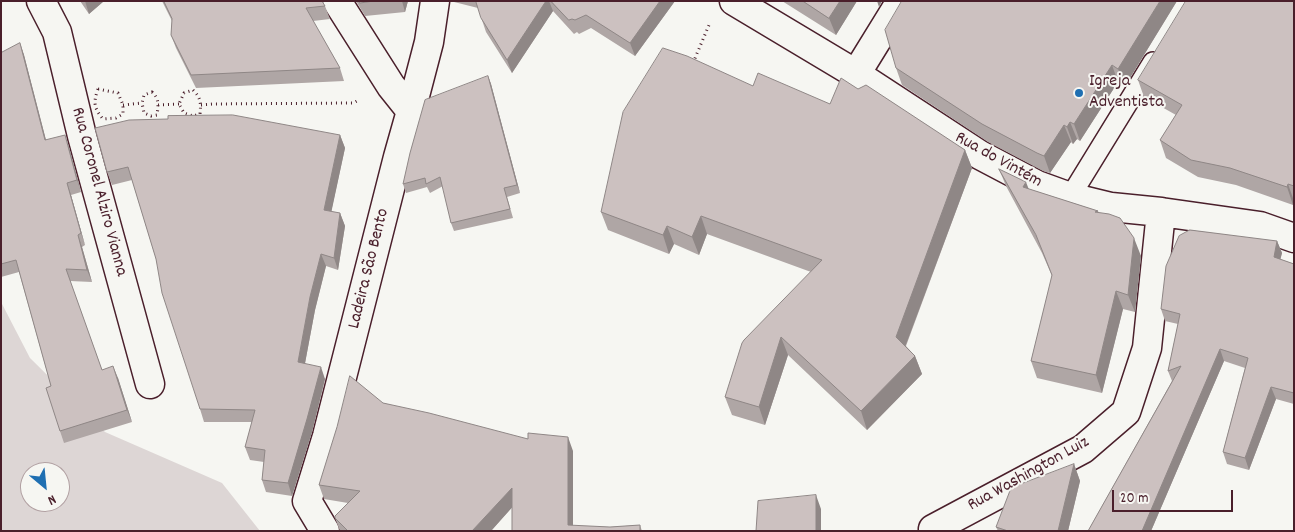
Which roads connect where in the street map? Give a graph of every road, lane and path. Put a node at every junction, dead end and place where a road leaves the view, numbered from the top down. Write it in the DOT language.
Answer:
graph roads {
  1 [pos="41,1"];
  2 [pos="337,1"];
  3 [pos="435,1"];
  4 [pos="734,1"];
  5 [pos="901,1"];
  6 [pos="710,22"];
  7 [pos="1160,50"];
  8 [pos="689,71"];
  9 [pos="856,74"];
  10 [pos="391,86"];
  11 [pos="112,91"];
  12 [pos="142,103"];
  13 [pos="179,104"];
  14 [pos="123,105"];
  15 [pos="158,105"];
  16 [pos="201,105"];
  17 [pos="411,111"];
  18 [pos="116,118"];
  19 [pos="1070,197"];
  20 [pos="1161,212"];
  21 [pos="1294,238"];
  22 [pos="150,384"];
  23 [pos="933,529"];
  24 [pos="325,531"];
  1 -- 22 [label="street, Rua Coronel Alziro Vianna"];
  2 -- 10 [label="street"];
  3 -- 17 [label="street, Ladeira São Bento"];
  4 -- 9 [label="street, Rua do Vintém"];
  5 -- 9 [label="street"];
  6 -- 8 [label="path"];
  7 -- 19 [label="lane"];
  9 -- 19 [label="street, Rua do Vintém"];
  10 -- 16 [label="path"];
  10 -- 17 [label="street"];
  11 -- 14 [label="path"];
  12 -- 14 [label="path"];
  12 -- 15 [label="path"];
  12 -- 15 [label="path"];
  13 -- 15 [label="path"];
  13 -- 16 [label="path"];
  13 -- 16 [label="path"];
  14 -- 18 [label="path"];
  17 -- 24 [label="street, Ladeira São Bento"];
  19 -- 20 [label="street, Rua do Vintém"];
  20 -- 21 [label="street, Rua do Vintém"];
  20 -- 23 [label="street, Rua Washington Luiz"];
}
